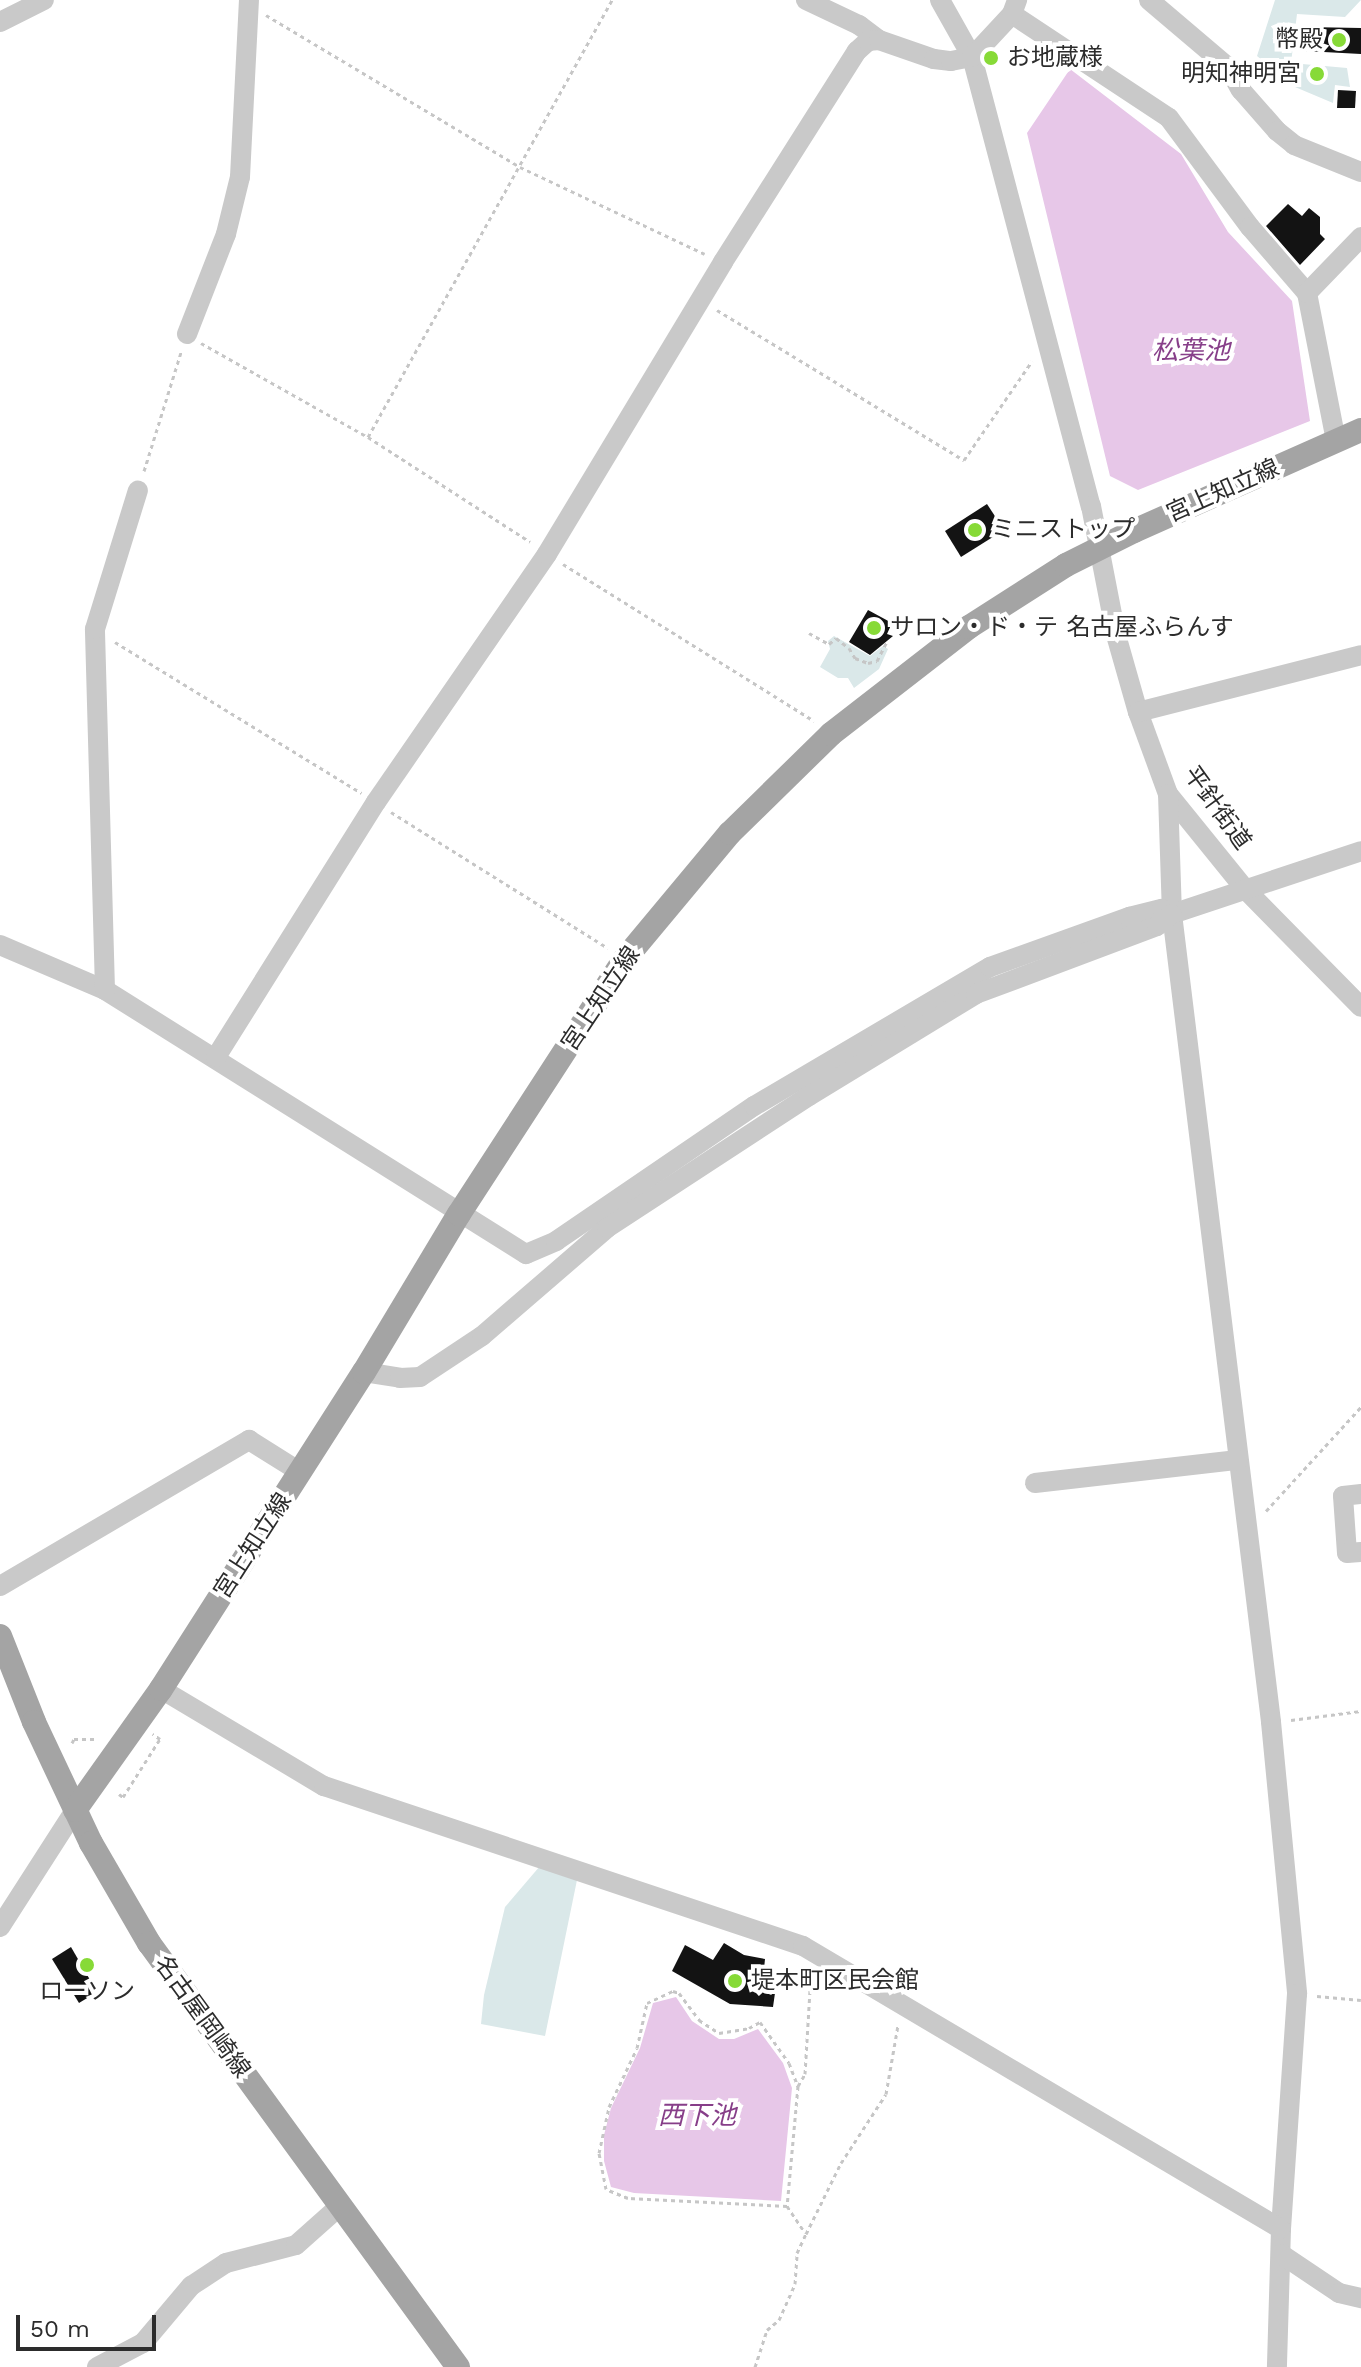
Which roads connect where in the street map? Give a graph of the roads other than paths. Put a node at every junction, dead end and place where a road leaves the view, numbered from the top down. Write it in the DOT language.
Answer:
graph roads {
  1 [pos="44,0"];
  2 [pos="806,0"];
  3 [pos="940,0"];
  4 [pos="1149,0"];
  5 [pos="249,2"];
  6 [pos="1014,7"];
  7 [pos="0,22"];
  8 [pos="879,40"];
  9 [pos="972,57"];
  10 [pos="1361,172"];
  11 [pos="1361,237"];
  12 [pos="1307,293"];
  13 [pos="187,334"];
  14 [pos="1361,430"];
  15 [pos="1336,441"];
  16 [pos="138,490"];
  17 [pos="1099,549"];
  18 [pos="1361,655"];
  19 [pos="1138,712"];
  20 [pos="1168,794"];
  21 [pos="1361,851"];
  22 [pos="1245,889"];
  23 [pos="1172,914"];
  24 [pos="0,945"];
  25 [pos="105,990"];
  26 [pos="1361,1007"];
  27 [pos="216,1057"];
  28 [pos="459,1214"];
  29 [pos="364,1372"];
  30 [pos="1238,1460"];
  31 [pos="300,1472"];
  32 [pos="1035,1483"];
  33 [pos="1361,1494"];
  34 [pos="1361,1552"];
  35 [pos="0,1586"];
  36 [pos="0,1636"];
  37 [pos="161,1689"];
  38 [pos="75,1810"];
  39 [pos="0,1927"];
  40 [pos="340,2206"];
  41 [pos="1281,2229"];
  42 [pos="1281,2254"];
  43 [pos="1361,2298"];
  44 [pos="97,2367"];
  45 [pos="458,2367"];
  46 [pos="1277,2367"];
  1 -- 7 [label="street"];
  2 -- 8 [label="street"];
  3 -- 9 [label="street, 平針街道"];
  4 -- 10 [label="street"];
  5 -- 13 [label="street"];
  6 -- 9 [label="street"];
  6 -- 12 [label="street"];
  8 -- 9 [label="street"];
  8 -- 27 [label="street"];
  9 -- 17 [label="street, 平針街道"];
  11 -- 12 [label="street"];
  12 -- 15 [label="street"];
  14 -- 15 [label="main road, 宮上知立線"];
  15 -- 17 [label="main road, 宮上知立線"];
  16 -- 25 [label="street"];
  17 -- 19 [label="street, 平針街道"];
  17 -- 28 [label="main road, 宮上知立線"];
  18 -- 19 [label="street"];
  19 -- 20 [label="street, 平針街道"];
  20 -- 22 [label="street, 平針街道"];
  20 -- 23 [label="street"];
  21 -- 22 [label="street"];
  22 -- 23 [label="street"];
  22 -- 26 [label="street, 平針街道"];
  23 -- 28 [label="street"];
  23 -- 29 [label="street"];
  23 -- 30 [label="street"];
  24 -- 25 [label="street"];
  25 -- 27 [label="street"];
  27 -- 28 [label="street"];
  28 -- 29 [label="main road, 宮上知立線"];
  29 -- 31 [label="main road, 宮上知立線"];
  30 -- 32 [label="street"];
  30 -- 41 [label="street"];
  31 -- 35 [label="street"];
  31 -- 37 [label="main road, 宮上知立線"];
  33 -- 34 [label="street"];
  36 -- 38 [label="main road, 名古屋岡崎線"];
  37 -- 38 [label="main road, 宮上知立線"];
  37 -- 41 [label="street"];
  38 -- 39 [label="street"];
  38 -- 40 [label="main road, 名古屋岡崎線"];
  40 -- 44 [label="street"];
  40 -- 45 [label="main road, 名古屋岡崎線"];
  41 -- 42 [label="street"];
  42 -- 43 [label="street"];
  42 -- 46 [label="street"];
}
